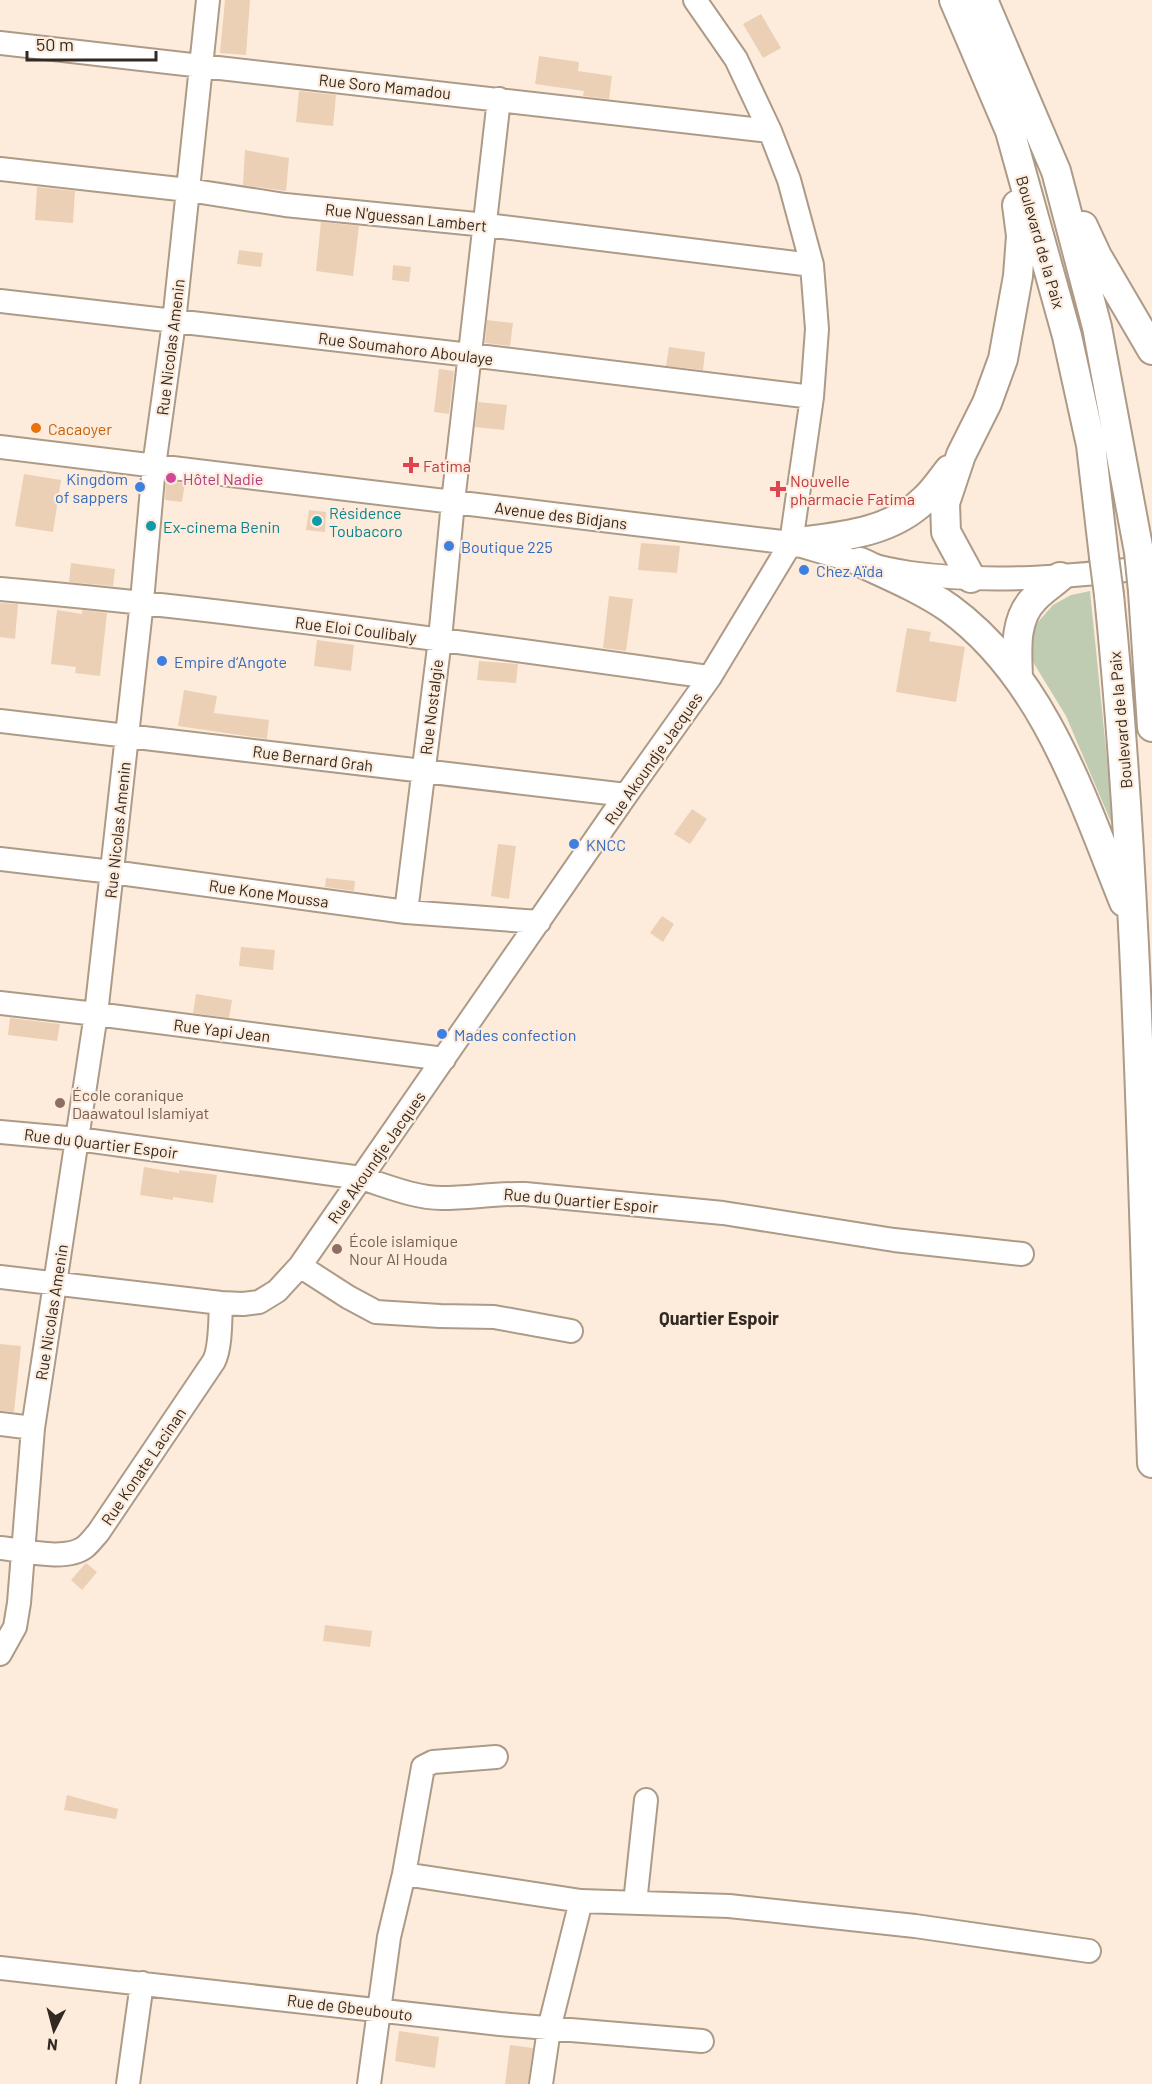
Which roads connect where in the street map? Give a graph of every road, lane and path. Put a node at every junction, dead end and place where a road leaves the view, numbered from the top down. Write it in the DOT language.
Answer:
graph roads {
  1 [pos="208,0"];
  2 [pos="695,0"];
  3 [pos="954,0"];
  4 [pos="983,0"];
  5 [pos="0,43"];
  6 [pos="202,67"];
  7 [pos="499,99"];
  8 [pos="1010,131"];
  9 [pos="770,132"];
  10 [pos="0,169"];
  11 [pos="1056,171"];
  12 [pos="188,190"];
  13 [pos="486,225"];
  14 [pos="812,265"];
  15 [pos="0,301"];
  16 [pos="174,321"];
  17 [pos="1152,350"];
  18 [pos="470,355"];
  19 [pos="812,398"];
  20 [pos="0,447"];
  21 [pos="961,454"];
  22 [pos="154,466"];
  23 [pos="453,502"];
  24 [pos="791,543"];
  25 [pos="860,562"];
  26 [pos="1128,572"];
  27 [pos="971,578"];
  28 [pos="1060,578"];
  29 [pos="0,589"];
  30 [pos="142,602"];
  31 [pos="440,639"];
  32 [pos="710,677"];
  33 [pos="1018,677"];
  34 [pos="0,721"];
  35 [pos="1152,727"];
  36 [pos="127,736"];
  37 [pos="424,771"];
  38 [pos="626,795"];
  39 [pos="0,858"];
  40 [pos="112,872"];
  41 [pos="406,912"];
  42 [pos="539,922"];
  43 [pos="1134,927"];
  44 [pos="0,1003"];
  45 [pos="96,1014"];
  46 [pos="444,1059"];
  47 [pos="0,1132"];
  48 [pos="78,1138"];
  49 [pos="361,1178"];
  50 [pos="1022,1254"];
  51 [pos="300,1266"];
  52 [pos="0,1277"];
  53 [pos="56,1282"];
  54 [pos="221,1303"];
  55 [pos="571,1331"];
  56 [pos="0,1424"];
  57 [pos="33,1428"];
  58 [pos="1152,1462"];
  59 [pos="0,1548"];
  60 [pos="22,1550"];
  61 [pos="0,1654"];
  62 [pos="496,1757"];
  63 [pos="646,1800"];
  64 [pos="404,1874"];
  65 [pos="581,1901"];
  66 [pos="635,1903"];
  67 [pos="1089,1951"];
  68 [pos="0,1968"];
  69 [pos="142,1983"];
  70 [pos="378,2011"];
  71 [pos="549,2029"];
  72 [pos="702,2040"];
  73 [pos="128,2084"];
  74 [pos="369,2084"];
  75 [pos="541,2084"];
  1 -- 6 [label="street, Rue Nicolas Amenin"];
  2 -- 9 [label="street, Rue Akoundje Jacques"];
  3 -- 8 [label="main road, Boulevard de la Paix"];
  4 -- 11 [label="main road, Boulevard de la Paix"];
  5 -- 6 [label="street, Rue Soro Mamadou"];
  6 -- 7 [label="street, Rue Soro Mamadou"];
  6 -- 12 [label="street, Rue Nicolas Amenin"];
  7 -- 9 [label="street, Rue Soro Mamadou"];
  7 -- 13 [label="street, Rue Nostalgie"];
  8 -- 21 [label="main road"];
  8 -- 26 [label="main road, Boulevard de la Paix"];
  9 -- 14 [label="street, Rue Akoundje Jacques"];
  10 -- 12 [label="street, Rue N'guessan Lambert"];
  11 -- 17 [label="main road"];
  11 -- 26 [label="main road, Boulevard de la Paix"];
  12 -- 13 [label="street, Rue N'guessan Lambert"];
  12 -- 16 [label="street, Rue Nicolas Amenin"];
  13 -- 14 [label="street, Rue N'guessan Lambert"];
  13 -- 18 [label="street, Rue Nostalgie"];
  14 -- 19 [label="street, Rue Akoundje Jacques"];
  15 -- 16 [label="street, Rue Soumahoro Aboulaye"];
  16 -- 18 [label="street, Rue Soumahoro Aboulaye"];
  16 -- 22 [label="street, Rue Nicolas Amenin"];
  18 -- 19 [label="street, Rue Soumahoro Aboulaye"];
  18 -- 23 [label="street, Rue Nostalgie"];
  19 -- 24 [label="street, Rue Akoundje Jacques"];
  20 -- 22 [label="street, Avenue des Bidjans"];
  21 -- 24 [label="main road"];
  21 -- 27 [label="main road"];
  22 -- 23 [label="street, Avenue des Bidjans"];
  22 -- 30 [label="street, Rue Nicolas Amenin"];
  23 -- 24 [label="street, Avenue des Bidjans"];
  23 -- 31 [label="street, Rue Nostalgie"];
  24 -- 25 [label="street, Avenue des Bidjans"];
  24 -- 32 [label="street, Rue Akoundje Jacques"];
  25 -- 27 [label="street, Avenue des Bidjans"];
  25 -- 33 [label="main road"];
  26 -- 28 [label="street, Avenue des Bidjans"];
  26 -- 35 [label="main road, Boulevard de la Paix"];
  26 -- 43 [label="main road, Boulevard de la Paix"];
  27 -- 28 [label="street, Avenue des Bidjans"];
  28 -- 33 [label="main road"];
  29 -- 30 [label="street, Rue Eloi Coulibaly"];
  30 -- 31 [label="street, Rue Eloi Coulibaly"];
  30 -- 36 [label="street, Rue Nicolas Amenin"];
  31 -- 32 [label="street, Rue Eloi Coulibaly"];
  31 -- 37 [label="street, Rue Nostalgie"];
  32 -- 38 [label="street, Rue Akoundje Jacques"];
  33 -- 43 [label="main road"];
  34 -- 36 [label="street, Rue Bernard Grah"];
  36 -- 37 [label="street, Rue Bernard Grah"];
  36 -- 40 [label="street, Rue Nicolas Amenin"];
  37 -- 38 [label="street, Rue Bernard Grah"];
  37 -- 41 [label="street, Rue Nostalgie"];
  38 -- 42 [label="street, Rue Akoundje Jacques"];
  39 -- 40 [label="street, Rue Kone Moussa"];
  40 -- 41 [label="street, Rue Kone Moussa"];
  40 -- 45 [label="street, Rue Nicolas Amenin"];
  41 -- 42 [label="street, Rue Kone Moussa"];
  42 -- 46 [label="street, Rue Akoundje Jacques"];
  43 -- 58 [label="main road, Boulevard de la Paix"];
  44 -- 45 [label="street, Rue Yapi Jean"];
  45 -- 46 [label="street, Rue Yapi Jean"];
  45 -- 48 [label="street, Rue Nicolas Amenin"];
  46 -- 49 [label="street, Rue Akoundje Jacques"];
  47 -- 48 [label="street, Rue du Quartier Espoir"];
  48 -- 49 [label="street, Rue du Quartier Espoir"];
  48 -- 53 [label="street, Rue Nicolas Amenin"];
  49 -- 50 [label="street, Rue du Quartier Espoir"];
  49 -- 51 [label="street, Rue Akoundje Jacques"];
  51 -- 54 [label="street, Rue Akoundje Jacques"];
  51 -- 55 [label="street"];
  52 -- 53 [label="street, Rue Akoundje Jacques"];
  53 -- 54 [label="street, Rue Akoundje Jacques"];
  53 -- 57 [label="street, Rue Nicolas Amenin"];
  54 -- 60 [label="street, Rue Konate Lacinan"];
  56 -- 57 [label="street"];
  57 -- 60 [label="street, Rue Nicolas Amenin"];
  59 -- 60 [label="street, Rue Konate Lacinan"];
  60 -- 61 [label="street, Rue Nicolas Amenin"];
  62 -- 64 [label="street"];
  63 -- 66 [label="street"];
  64 -- 65 [label="street"];
  64 -- 70 [label="street"];
  65 -- 66 [label="street"];
  65 -- 71 [label="street"];
  66 -- 67 [label="street"];
  68 -- 69 [label="street, Rue de Gbeubouto"];
  69 -- 70 [label="street, Rue de Gbeubouto"];
  69 -- 73 [label="street"];
  70 -- 71 [label="street, Rue de Gbeubouto"];
  70 -- 74 [label="street"];
  71 -- 72 [label="street, Rue de Gbeubouto"];
  71 -- 75 [label="street"];
}
